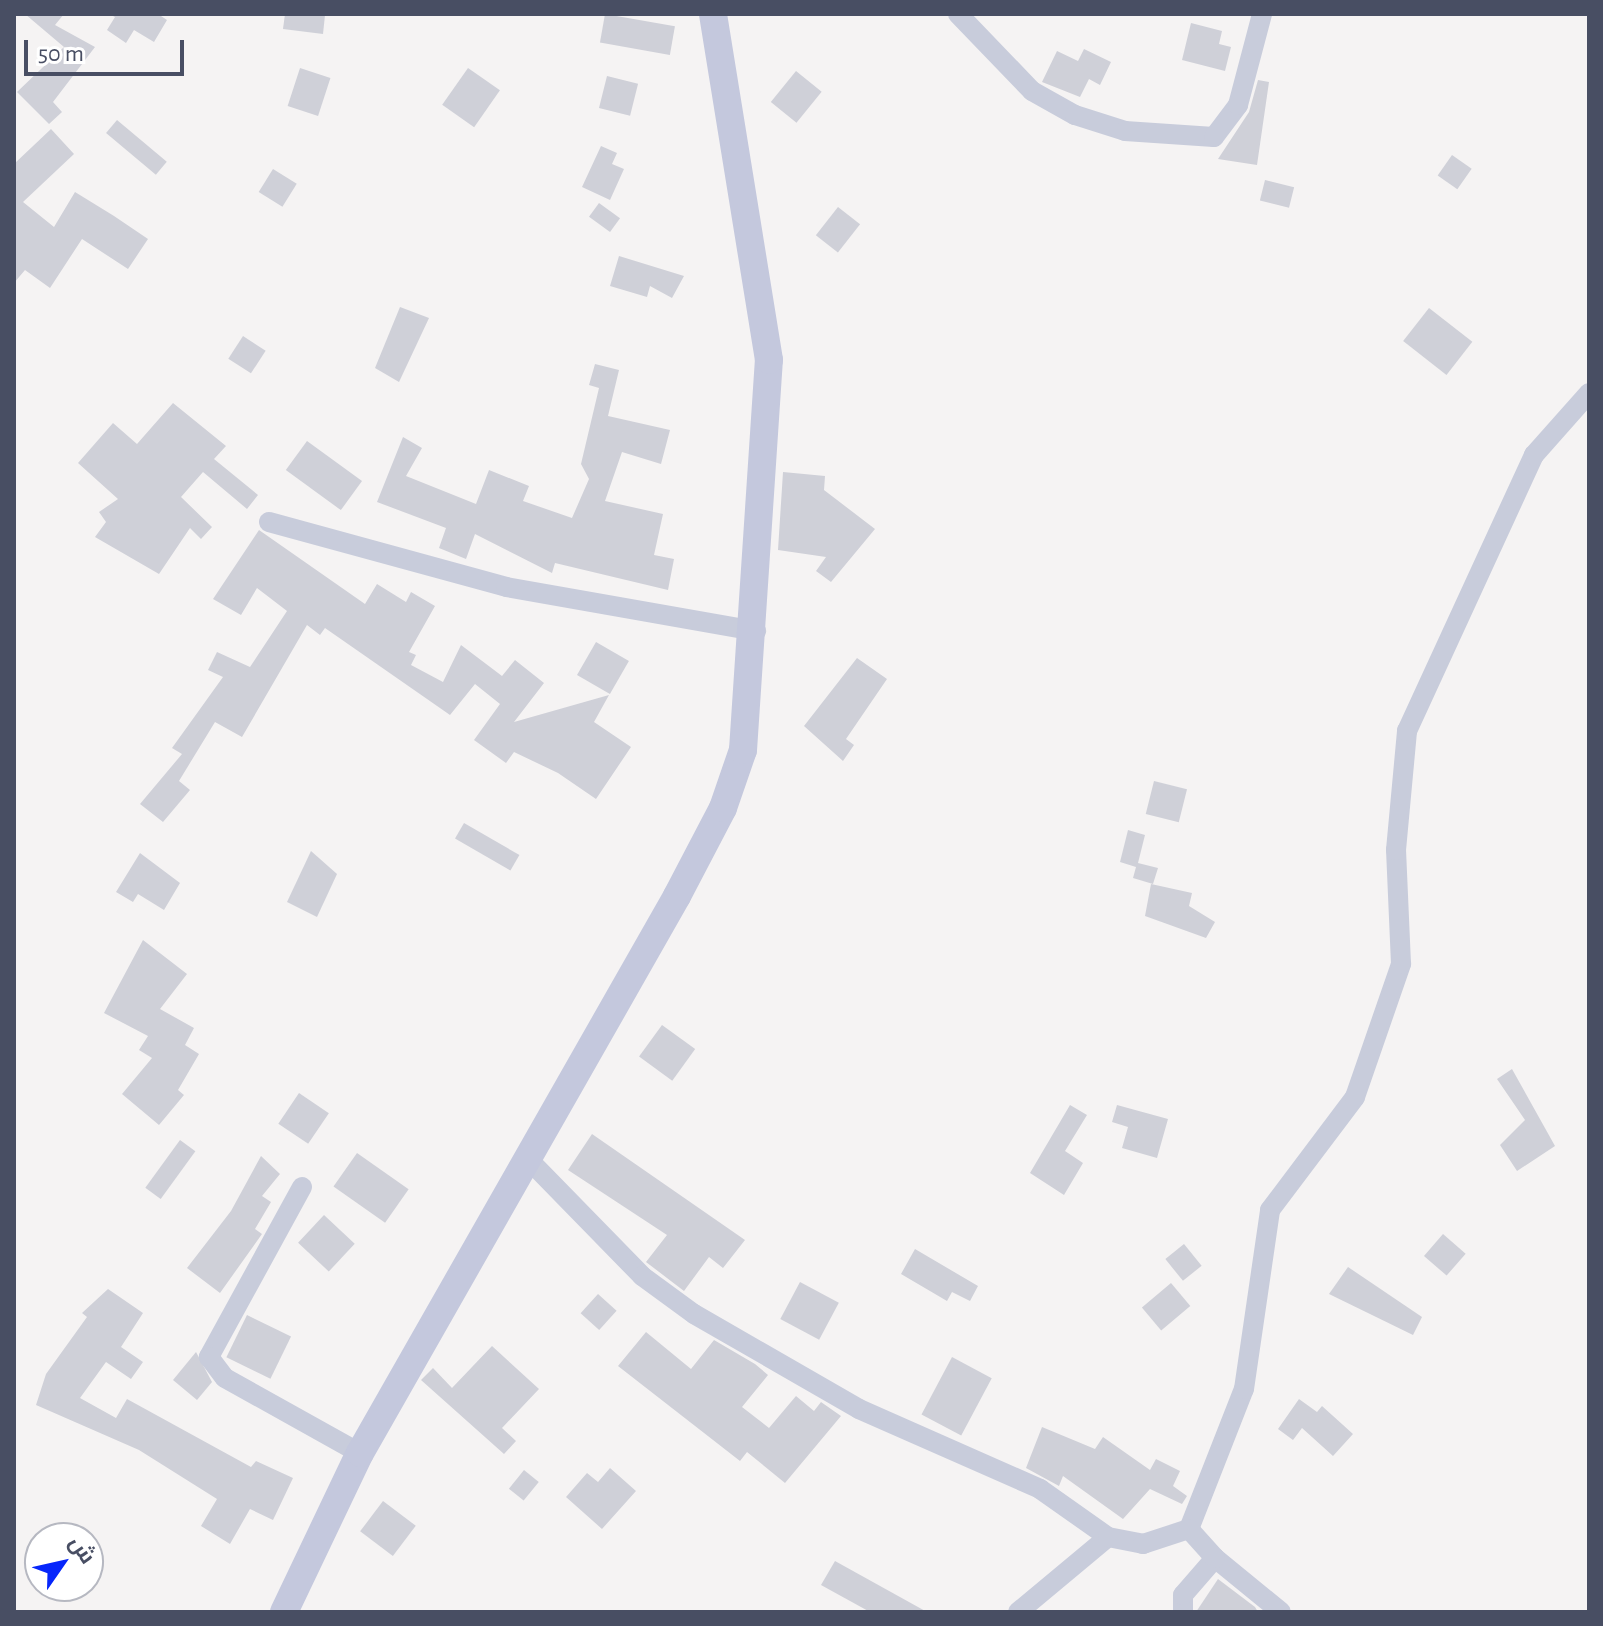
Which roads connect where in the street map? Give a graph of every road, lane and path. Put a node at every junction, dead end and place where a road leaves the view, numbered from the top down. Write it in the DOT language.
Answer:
graph roads {
  1 [pos="713,14"];
  2 [pos="958,14"];
  3 [pos="1262,14"];
  4 [pos="1589,393"];
  5 [pos="269,522"];
  6 [pos="756,631"];
  7 [pos="527,1158"];
  8 [pos="302,1187"];
  9 [pos="360,1453"];
  10 [pos="1189,1529"];
  11 [pos="1108,1537"];
  12 [pos="1215,1558"];
  13 [pos="284,1612"];
  14 [pos="1018,1612"];
  15 [pos="1183,1612"];
  16 [pos="1281,1612"];
  1 -- 6 [label="main road"];
  2 -- 3 [label="street"];
  4 -- 10 [label="street"];
  5 -- 6 [label="street"];
  6 -- 7 [label="main road"];
  7 -- 9 [label="main road"];
  7 -- 11 [label="street"];
  8 -- 9 [label="street"];
  9 -- 13 [label="main road"];
  10 -- 11 [label="street"];
  10 -- 12 [label="street"];
  11 -- 14 [label="street"];
  12 -- 15 [label="street"];
  12 -- 16 [label="street"];
}
